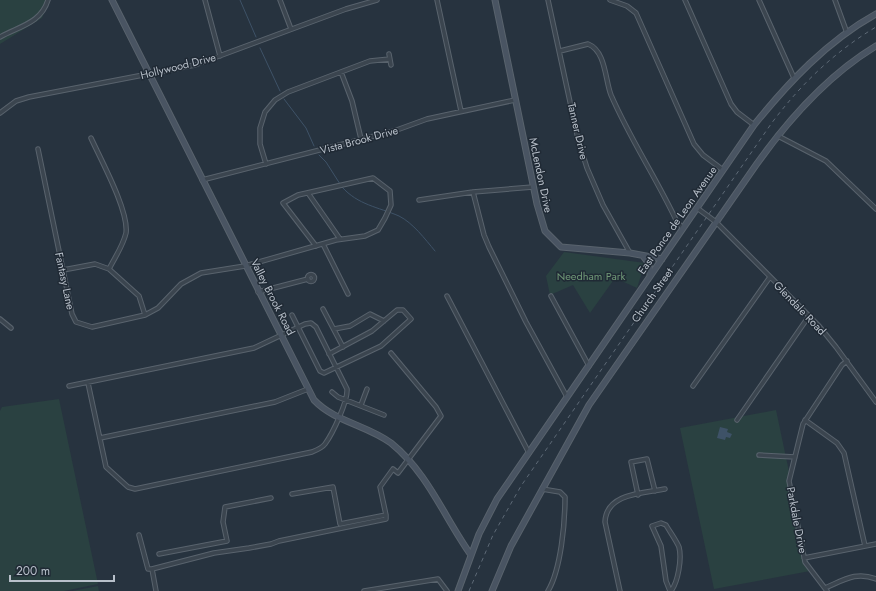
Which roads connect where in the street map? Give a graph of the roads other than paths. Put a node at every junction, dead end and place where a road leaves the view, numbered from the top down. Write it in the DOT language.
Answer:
graph roads {
  1 [pos="48,0"];
  2 [pos="112,0"];
  3 [pos="205,0"];
  4 [pos="280,0"];
  5 [pos="377,0"];
  6 [pos="437,0"];
  7 [pos="495,0"];
  8 [pos="548,0"];
  9 [pos="610,0"];
  10 [pos="685,0"];
  11 [pos="759,0"];
  12 [pos="835,0"];
  13 [pos="876,14"];
  14 [pos="291,29"];
  15 [pos="847,33"];
  16 [pos="0,37"];
  17 [pos="876,46"];
  18 [pos="560,51"];
  19 [pos="389,54"];
  20 [pos="220,56"];
  21 [pos="390,59"];
  22 [pos="391,65"];
  23 [pos="341,72"];
  24 [pos="148,74"];
  25 [pos="794,78"];
  26 [pos="515,100"];
  27 [pos="461,111"];
  28 [pos="0,113"];
  29 [pos="754,125"];
  30 [pos="778,136"];
  31 [pos="91,138"];
  32 [pos="361,139"];
  33 [pos="38,149"];
  34 [pos="266,164"];
  35 [pos="724,170"];
  36 [pos="202,180"];
  37 [pos="533,187"];
  38 [pos="473,192"];
  39 [pos="308,193"];
  40 [pos="419,200"];
  41 [pos="697,208"];
  42 [pos="876,209"];
  43 [pos="716,222"];
  44 [pos="683,228"];
  45 [pos="340,239"];
  46 [pos="323,244"];
  47 [pos="316,246"];
  48 [pos="630,253"];
  49 [pos="642,255"];
  50 [pos="662,259"];
  51 [pos="245,266"];
  52 [pos="109,269"];
  53 [pos="62,270"];
  54 [pos="650,276"];
  55 [pos="770,277"];
  56 [pos="308,279"];
  57 [pos="258,292"];
  58 [pos="348,294"];
  59 [pos="447,296"];
  60 [pos="551,296"];
  61 [pos="323,309"];
  62 [pos="145,315"];
  63 [pos="292,315"];
  64 [pos="809,316"];
  65 [pos="0,319"];
  66 [pos="384,321"];
  67 [pos="11,328"];
  68 [pos="298,328"];
  69 [pos="334,329"];
  70 [pos="281,336"];
  71 [pos="343,347"];
  72 [pos="391,353"];
  73 [pos="329,354"];
  74 [pos="847,361"];
  75 [pos="589,366"];
  76 [pos="336,368"];
  77 [pos="88,383"];
  78 [pos="69,386"];
  79 [pos="694,386"];
  80 [pos="308,389"];
  81 [pos="367,389"];
  82 [pos="332,392"];
  83 [pos="567,397"];
  84 [pos="346,399"];
  85 [pos="876,402"];
  86 [pos="361,405"];
  87 [pos="384,415"];
  88 [pos="338,418"];
  89 [pos="737,420"];
  90 [pos="805,420"];
  91 [pos="100,438"];
  92 [pos="529,453"];
  93 [pos="760,455"];
  94 [pos="795,457"];
  95 [pos="408,460"];
  96 [pos="542,489"];
  97 [pos="666,489"];
  98 [pos="655,491"];
  99 [pos="292,494"];
  100 [pos="638,495"];
  101 [pos="271,498"];
  102 [pos="341,526"];
  103 [pos="139,535"];
  104 [pos="227,541"];
  105 [pos="876,544"];
  106 [pos="865,546"];
  107 [pos="230,551"];
  108 [pos="159,554"];
  109 [pos="471,555"];
  110 [pos="804,558"];
  111 [pos="152,569"];
  112 [pos="876,579"];
  113 [pos="386,589"];
  114 [pos="826,589"];
  115 [pos="156,591"];
  116 [pos="364,591"];
  117 [pos="447,591"];
  118 [pos="458,591"];
  119 [pos="492,591"];
  120 [pos="548,591"];
  121 [pos="620,591"];
  122 [pos="670,591"];
  1 -- 16 [label="street"];
  2 -- 24 [label="main road, Valley Brook Road"];
  3 -- 20 [label="street"];
  4 -- 14 [label="street"];
  5 -- 14 [label="street, Hollywood Drive"];
  6 -- 27 [label="street"];
  7 -- 26 [label="main road, McLendon Drive"];
  8 -- 18 [label="street, Tanner Drive"];
  9 -- 35 [label="street"];
  10 -- 29 [label="street"];
  11 -- 25 [label="street"];
  12 -- 15 [label="street"];
  13 -- 15 [label="main road, East Ponce de Leon Avenue"];
  14 -- 20 [label="street, Hollywood Drive"];
  15 -- 25 [label="main road, East Ponce de Leon Avenue"];
  17 -- 30 [label="main road, Church Street"];
  18 -- 44 [label="street"];
  18 -- 48 [label="street, Tanner Drive"];
  19 -- 21 [label="street"];
  20 -- 24 [label="street, Hollywood Drive"];
  21 -- 22 [label="street"];
  21 -- 23 [label="street"];
  23 -- 32 [label="street"];
  23 -- 34 [label="street"];
  24 -- 28 [label="street, Hollywood Drive"];
  24 -- 36 [label="main road, Valley Brook Road"];
  25 -- 29 [label="main road, East Ponce de Leon Avenue"];
  26 -- 27 [label="street, Vista Brook Drive"];
  26 -- 37 [label="main road, McLendon Drive"];
  27 -- 32 [label="street, Vista Brook Drive"];
  29 -- 35 [label="main road, East Ponce de Leon Avenue"];
  30 -- 42 [label="street"];
  30 -- 43 [label="main road, Church Street"];
  31 -- 52 [label="street"];
  32 -- 34 [label="street, Vista Brook Drive"];
  33 -- 53 [label="street, Fantasy Lane"];
  34 -- 36 [label="street, Vista Brook Drive"];
  35 -- 41 [label="main road, East Ponce de Leon Avenue"];
  36 -- 51 [label="main road, Valley Brook Road"];
  37 -- 38 [label="street"];
  37 -- 48 [label="main road, McLendon Drive"];
  38 -- 40 [label="street"];
  38 -- 83 [label="street"];
  39 -- 45 [label="street"];
  39 -- 45 [label="street, Fantasy Lane"];
  39 -- 47 [label="street"];
  41 -- 43 [label="street, Glendale Road"];
  41 -- 44 [label="main road, East Ponce de Leon Avenue"];
  43 -- 55 [label="street, Glendale Road"];
  43 -- 96 [label="main road, Church Street"];
  44 -- 50 [label="main road, East Ponce de Leon Avenue"];
  45 -- 46 [label="street, Fantasy Lane"];
  46 -- 47 [label="street, Fantasy Lane"];
  46 -- 58 [label="street"];
  47 -- 51 [label="street, Fantasy Lane"];
  48 -- 49 [label="main road, McLendon Drive"];
  49 -- 50 [label="main road, McLendon Drive"];
  49 -- 54 [label="main road"];
  50 -- 54 [label="main road, East Ponce de Leon Avenue"];
  51 -- 57 [label="main road, Valley Brook Road"];
  51 -- 62 [label="street, Fantasy Lane"];
  52 -- 53 [label="street"];
  52 -- 62 [label="street"];
  53 -- 62 [label="street, Fantasy Lane"];
  54 -- 75 [label="main road, East Ponce de Leon Avenue"];
  55 -- 64 [label="street, Glendale Road"];
  55 -- 79 [label="street"];
  56 -- 57 [label="street"];
  57 -- 70 [label="main road, Valley Brook Road"];
  59 -- 92 [label="street"];
  60 -- 75 [label="street"];
  61 -- 69 [label="street"];
  63 -- 68 [label="street"];
  64 -- 74 [label="street, Glendale Road"];
  64 -- 89 [label="street"];
  65 -- 67 [label="street"];
  66 -- 69 [label="street"];
  66 -- 71 [label="street"];
  66 -- 76 [label="street"];
  68 -- 70 [label="street"];
  68 -- 73 [label="street"];
  68 -- 76 [label="street"];
  69 -- 71 [label="street"];
  70 -- 77 [label="street"];
  70 -- 80 [label="main road, Valley Brook Road"];
  71 -- 73 [label="street"];
  72 -- 95 [label="street"];
  73 -- 76 [label="street"];
  74 -- 85 [label="street, Glendale Road"];
  74 -- 90 [label="street, Parkdale Drive"];
  75 -- 83 [label="main road, East Ponce de Leon Avenue"];
  76 -- 84 [label="street"];
  77 -- 78 [label="street"];
  77 -- 91 [label="street"];
  80 -- 88 [label="main road, Valley Brook Road"];
  80 -- 91 [label="street"];
  81 -- 86 [label="street"];
  82 -- 84 [label="street"];
  83 -- 92 [label="main road, East Ponce de Leon Avenue"];
  84 -- 86 [label="street"];
  84 -- 88 [label="street"];
  86 -- 87 [label="street"];
  88 -- 91 [label="street"];
  88 -- 95 [label="main road, Valley Brook Road"];
  90 -- 94 [label="street, Parkdale Drive"];
  90 -- 106 [label="street"];
  92 -- 109 [label="main road, East Ponce de Leon Avenue"];
  93 -- 94 [label="street"];
  94 -- 110 [label="street, Parkdale Drive"];
  95 -- 102 [label="street"];
  95 -- 109 [label="main road, Valley Brook Road"];
  96 -- 119 [label="main road, Church Street"];
  96 -- 120 [label="street"];
  97 -- 98 [label="street"];
  98 -- 100 [label="street"];
  98 -- 100 [label="street"];
  99 -- 102 [label="street"];
  100 -- 121 [label="street"];
  101 -- 104 [label="street"];
  102 -- 107 [label="street"];
  103 -- 111 [label="street"];
  104 -- 107 [label="street"];
  104 -- 108 [label="street"];
  105 -- 106 [label="street"];
  106 -- 110 [label="street"];
  107 -- 111 [label="street"];
  109 -- 118 [label="main road, East Ponce de Leon Avenue"];
  110 -- 114 [label="street, Parkdale Drive"];
  111 -- 115 [label="street"];
  112 -- 114 [label="street"];
  113 -- 116 [label="street"];
  113 -- 117 [label="street"];
  122 -- 122 [label="street"];
}
